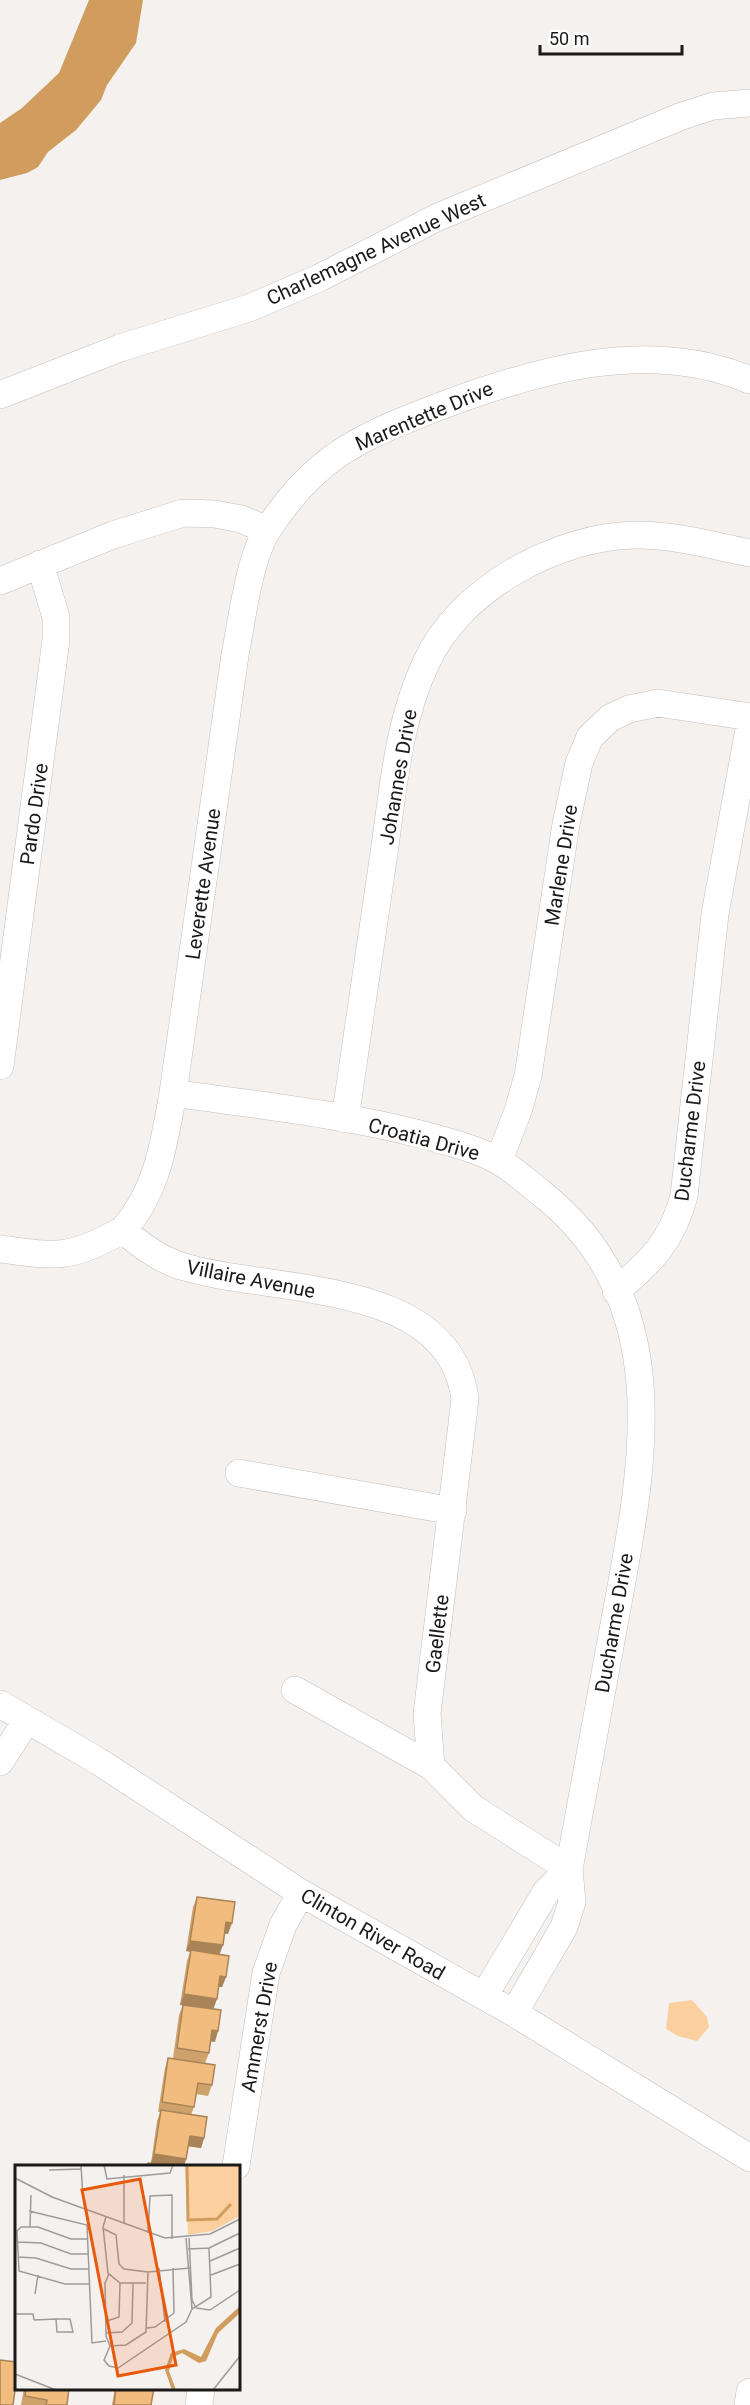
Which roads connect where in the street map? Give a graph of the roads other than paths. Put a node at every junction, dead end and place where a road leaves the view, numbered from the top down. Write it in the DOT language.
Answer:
graph roads {
  1 [pos="750,103"];
  2 [pos="750,380"];
  3 [pos="0,395"];
  4 [pos="267,530"];
  5 [pos="750,553"];
  6 [pos="40,564"];
  7 [pos="0,580"];
  8 [pos="750,717"];
  9 [pos="750,724"];
  10 [pos="0,1066"];
  11 [pos="173,1093"];
  12 [pos="345,1119"];
  13 [pos="499,1160"];
  14 [pos="123,1230"];
  15 [pos="0,1249"];
  16 [pos="616,1291"];
  17 [pos="436,1336"];
  18 [pos="239,1473"];
  19 [pos="453,1511"];
  20 [pos="295,1690"];
  21 [pos="0,1704"];
  22 [pos="27,1720"];
  23 [pos="0,1762"];
  24 [pos="431,1766"];
  25 [pos="569,1869"];
  26 [pos="301,1893"];
  27 [pos="484,1996"];
  28 [pos="514,2013"];
  29 [pos="750,2158"];
  30 [pos="236,2165"];
  31 [pos="201,2390"];
  32 [pos="750,2392"];
  33 [pos="199,2405"];
  34 [pos="748,2405"];
  1 -- 3 [label="street, Charlemagne Avenue West"];
  2 -- 4 [label="street, Marentette Drive"];
  4 -- 6 [label="street"];
  4 -- 11 [label="street, Leverette Avenue"];
  5 -- 12 [label="street, Johannes Drive"];
  6 -- 7 [label="street"];
  6 -- 10 [label="street, Pardo Drive"];
  8 -- 13 [label="street, Marlene Drive"];
  9 -- 16 [label="street, Ducharme Drive"];
  11 -- 12 [label="street, Croatia Drive"];
  11 -- 14 [label="street, Leverette Avenue"];
  12 -- 13 [label="street, Croatia Drive"];
  13 -- 16 [label="street, Croatia Drive"];
  14 -- 15 [label="street"];
  14 -- 17 [label="street, Villaire Avenue"];
  16 -- 25 [label="street, Ducharme Drive"];
  17 -- 19 [label="street, Gaellette"];
  18 -- 19 [label="street"];
  19 -- 24 [label="street, Gaellette"];
  20 -- 24 [label="street"];
  21 -- 22 [label="street, Clinton River Road"];
  22 -- 23 [label="street"];
  22 -- 26 [label="street, Clinton River Road"];
  24 -- 25 [label="street"];
  25 -- 27 [label="street"];
  25 -- 28 [label="street, Ducharme Drive"];
  26 -- 27 [label="street, Clinton River Road"];
  26 -- 30 [label="street, Ammerst Drive"];
  27 -- 28 [label="street, Clinton River Road"];
  28 -- 29 [label="street, Clinton River Road"];
  31 -- 33 [label="street"];
  32 -- 34 [label="street"];
}
